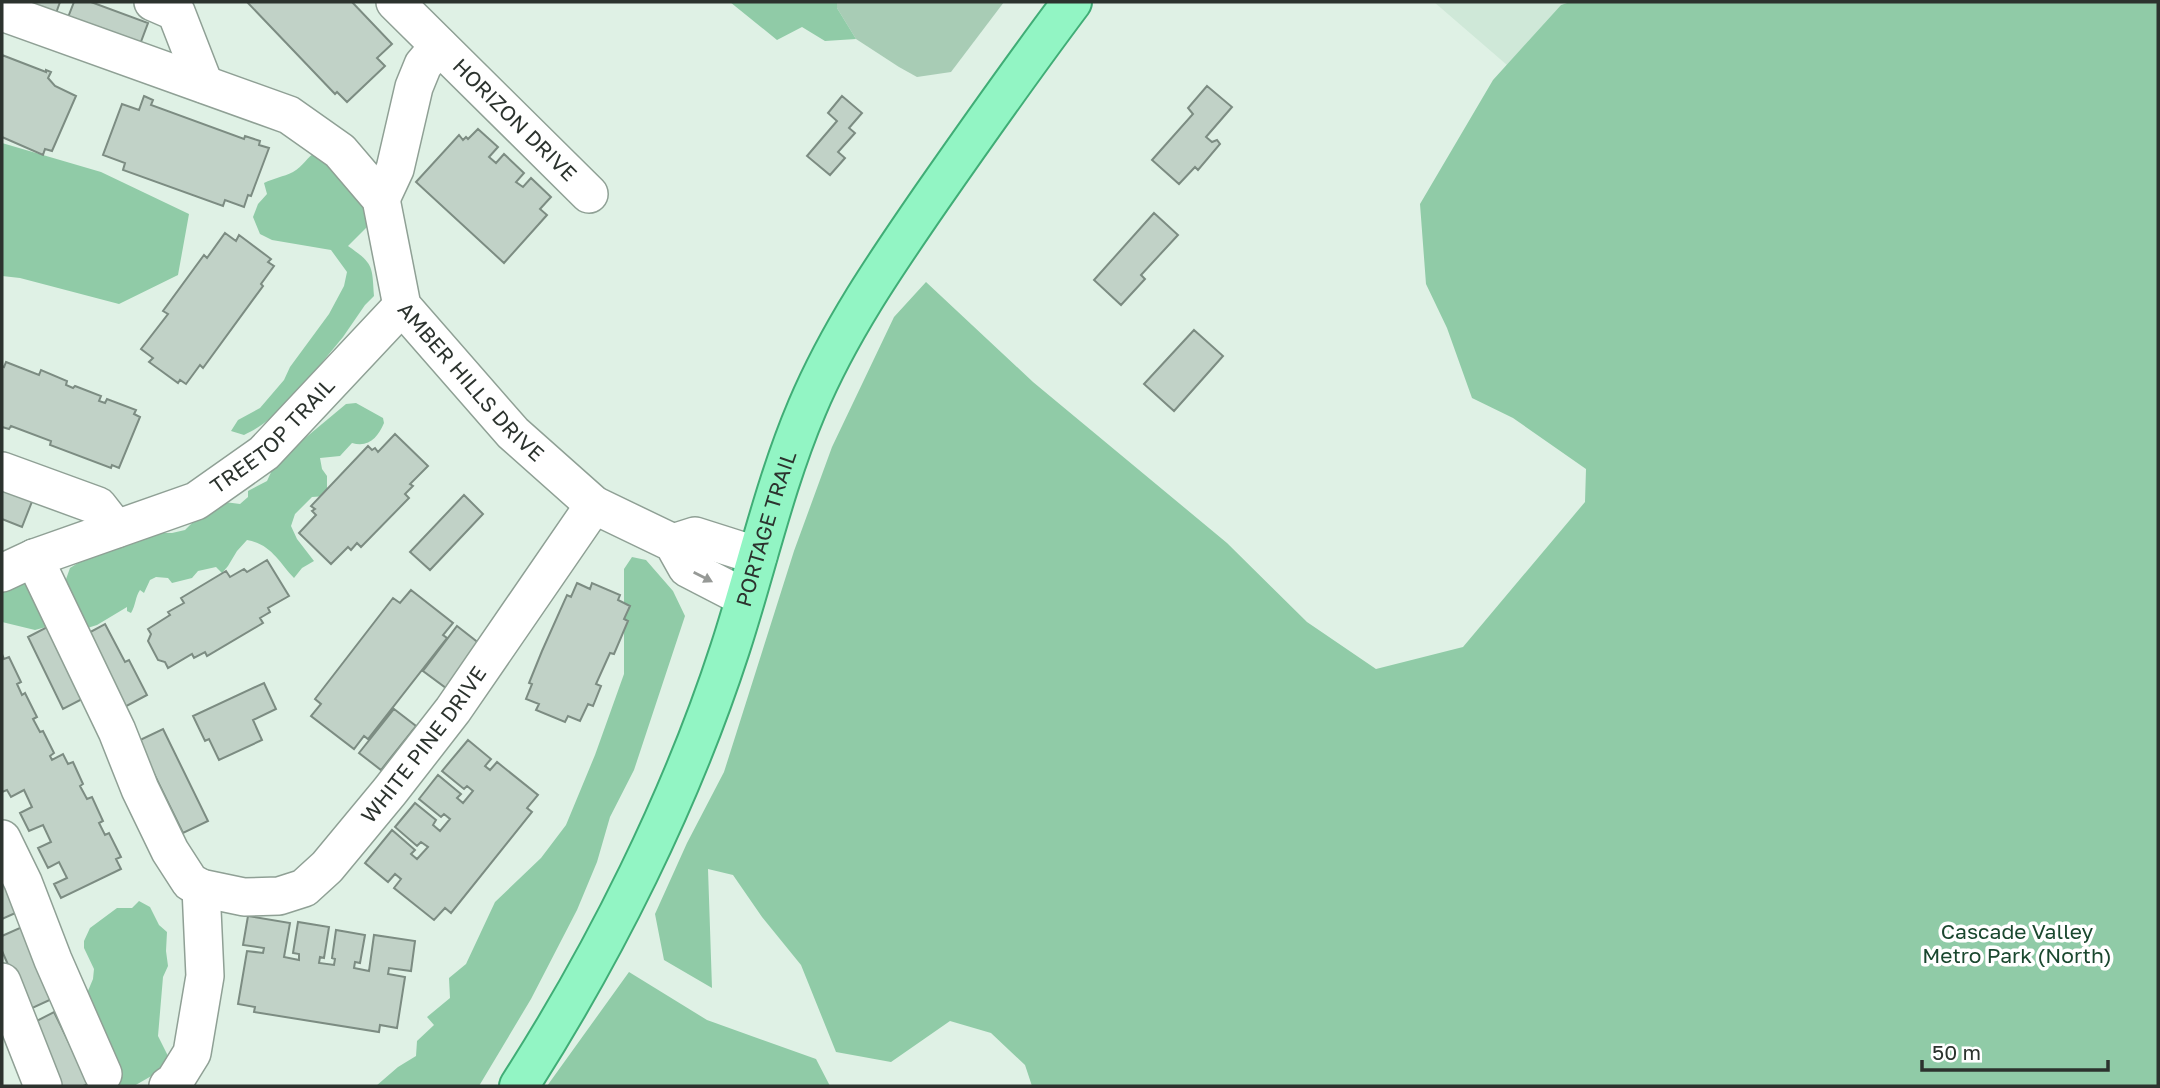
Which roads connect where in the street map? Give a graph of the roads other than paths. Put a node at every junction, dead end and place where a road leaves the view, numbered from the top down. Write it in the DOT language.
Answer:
graph roads {
  1 [pos="153,2"];
  2 [pos="395,2"];
  3 [pos="1072,2"];
  4 [pos="2,12"];
  5 [pos="439,46"];
  6 [pos="204,84"];
  7 [pos="589,194"];
  8 [pos="381,199"];
  9 [pos="402,306"];
  10 [pos="2,471"];
  11 [pos="594,505"];
  12 [pos="116,529"];
  13 [pos="673,543"];
  14 [pos="758,556"];
  15 [pos="34,558"];
  16 [pos="2,573"];
  17 [pos="745,598"];
  18 [pos="2,839"];
  19 [pos="201,888"];
  20 [pos="2,982"];
  21 [pos="103,1074"];
  22 [pos="43,1086"];
  23 [pos="168,1086"];
  24 [pos="519,1086"];
  1 -- 6 [label="street"];
  2 -- 5 [label="street, HORIZON DRIVE"];
  3 -- 14 [label="main road, PORTAGE TRAIL"];
  4 -- 6 [label="street, AMBER HILLS DRIVE"];
  5 -- 7 [label="street, HORIZON DRIVE"];
  5 -- 8 [label="street, HORIZON DRIVE"];
  6 -- 8 [label="street, AMBER HILLS DRIVE"];
  8 -- 9 [label="street, AMBER HILLS DRIVE"];
  9 -- 11 [label="street, AMBER HILLS DRIVE"];
  9 -- 12 [label="street, TREETOP TRAIL"];
  10 -- 12 [label="street"];
  11 -- 13 [label="street, AMBER HILLS DRIVE"];
  11 -- 19 [label="street, WHITE PINE DRIVE"];
  12 -- 15 [label="street, TREETOP TRAIL"];
  13 -- 14 [label="street"];
  13 -- 17 [label="street, AMBER HILLS DRIVE, one-way"];
  14 -- 17 [label="main road, PORTAGE TRAIL"];
  15 -- 16 [label="street, TREETOP TRAIL"];
  15 -- 19 [label="street"];
  17 -- 24 [label="main road, PORTAGE TRAIL"];
  18 -- 21 [label="street"];
  19 -- 23 [label="street"];
  20 -- 22 [label="street"];
}
